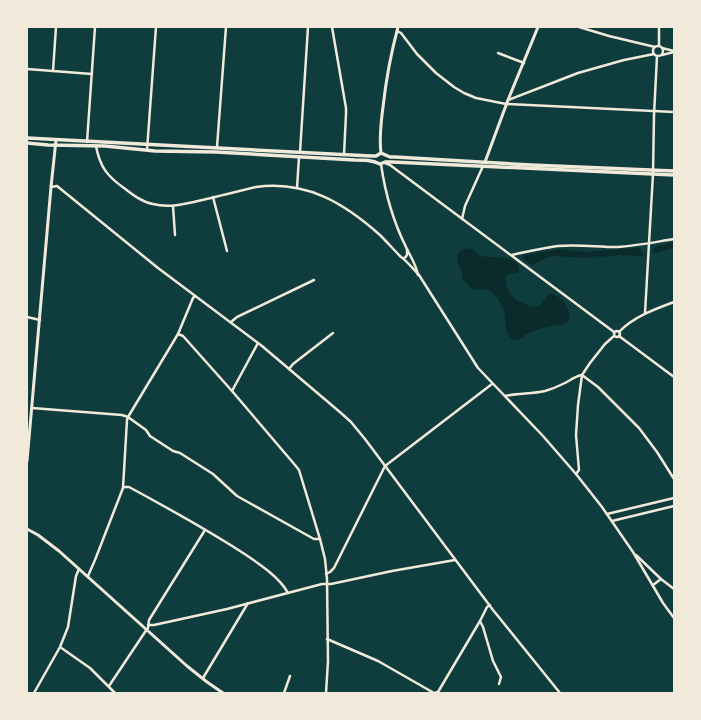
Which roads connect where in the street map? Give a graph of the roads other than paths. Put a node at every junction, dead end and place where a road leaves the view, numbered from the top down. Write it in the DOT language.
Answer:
graph roads {
  1 [pos="56,27"];
  2 [pos="95,27"];
  3 [pos="156,27"];
  4 [pos="226,27"];
  5 [pos="308,27"];
  6 [pos="332,27"];
  7 [pos="538,27"];
  8 [pos="579,27"];
  9 [pos="659,27"];
  10 [pos="397,29"];
  11 [pos="657,47"];
  12 [pos="662,48"];
  13 [pos="674,52"];
  14 [pos="498,53"];
  15 [pos="654,54"];
  16 [pos="661,55"];
  17 [pos="657,56"];
  18 [pos="524,63"];
  19 [pos="27,68"];
  20 [pos="53,71"];
  21 [pos="92,74"];
  22 [pos="507,102"];
  23 [pos="654,111"];
  24 [pos="674,112"];
  25 [pos="27,138"];
  26 [pos="56,140"];
  27 [pos="70,141"];
  28 [pos="87,141"];
  29 [pos="96,141"];
  30 [pos="27,143"];
  31 [pos="56,145"];
  32 [pos="148,145"];
  33 [pos="86,146"];
  34 [pos="96,146"];
  35 [pos="147,150"];
  36 [pos="216,150"];
  37 [pos="344,154"];
  38 [pos="383,154"];
  39 [pos="299,155"];
  40 [pos="376,156"];
  41 [pos="376,162"];
  42 [pos="485,162"];
  43 [pos="384,163"];
  44 [pos="482,166"];
  45 [pos="674,171"];
  46 [pos="653,172"];
  47 [pos="674,175"];
  48 [pos="51,187"];
  49 [pos="297,188"];
  50 [pos="213,197"];
  51 [pos="173,206"];
  52 [pos="462,219"];
  53 [pos="175,234"];
  54 [pos="674,239"];
  55 [pos="649,244"];
  56 [pos="406,247"];
  57 [pos="227,251"];
  58 [pos="512,255"];
  59 [pos="405,258"];
  60 [pos="413,259"];
  61 [pos="419,275"];
  62 [pos="314,280"];
  63 [pos="195,296"];
  64 [pos="674,302"];
  65 [pos="645,313"];
  66 [pos="27,317"];
  67 [pos="40,320"];
  68 [pos="231,322"];
  69 [pos="614,332"];
  70 [pos="619,332"];
  71 [pos="333,333"];
  72 [pos="178,334"];
  73 [pos="614,336"];
  74 [pos="619,336"];
  75 [pos="258,343"];
  76 [pos="289,369"];
  77 [pos="582,375"];
  78 [pos="674,377"];
  79 [pos="492,384"];
  80 [pos="232,391"];
  81 [pos="505,396"];
  82 [pos="32,408"];
  83 [pos="27,414"];
  84 [pos="31,415"];
  85 [pos="128,418"];
  86 [pos="27,461"];
  87 [pos="385,466"];
  88 [pos="576,474"];
  89 [pos="674,479"];
  90 [pos="123,488"];
  91 [pos="674,498"];
  92 [pos="674,506"];
  93 [pos="607,514"];
  94 [pos="612,521"];
  95 [pos="27,529"];
  96 [pos="205,530"];
  97 [pos="320,539"];
  98 [pos="633,552"];
  99 [pos="455,560"];
  100 [pos="80,568"];
  101 [pos="326,574"];
  102 [pos="88,576"];
  103 [pos="661,579"];
  104 [pos="326,584"];
  105 [pos="653,585"];
  106 [pos="674,589"];
  107 [pos="288,593"];
  108 [pos="248,603"];
  109 [pos="490,605"];
  110 [pos="674,618"];
  111 [pos="480,621"];
  112 [pos="148,627"];
  113 [pos="327,639"];
  114 [pos="60,647"];
  115 [pos="290,676"];
  116 [pos="203,678"];
  117 [pos="499,684"];
  118 [pos="109,686"];
  119 [pos="34,693"];
  120 [pos="115,693"];
  121 [pos="223,693"];
  122 [pos="284,693"];
  123 [pos="326,693"];
  124 [pos="560,693"];
  1 -- 20 [label="street"];
  2 -- 21 [label="street"];
  3 -- 32 [label="street"];
  4 -- 36 [label="street"];
  5 -- 39 [label="street"];
  6 -- 37 [label="street"];
  7 -- 18 [label="street"];
  8 -- 11 [label="street"];
  9 -- 11 [label="street"];
  10 -- 22 [label="street"];
  10 -- 38 [label="street"];
  11 -- 12 [label="street"];
  11 -- 15 [label="street"];
  12 -- 13 [label="street"];
  12 -- 16 [label="street"];
  13 -- 16 [label="street"];
  14 -- 18 [label="street"];
  15 -- 17 [label="street"];
  15 -- 22 [label="street"];
  16 -- 17 [label="street"];
  17 -- 23 [label="street"];
  18 -- 22 [label="street"];
  19 -- 20 [label="street"];
  20 -- 21 [label="street"];
  21 -- 28 [label="street"];
  22 -- 23 [label="street"];
  22 -- 42 [label="street"];
  23 -- 24 [label="street"];
  23 -- 46 [label="street"];
  25 -- 26 [label="main road"];
  26 -- 27 [label="main road"];
  26 -- 31 [label="street"];
  27 -- 28 [label="main road"];
  27 -- 31 [label="main road"];
  28 -- 29 [label="main road"];
  28 -- 33 [label="street"];
  29 -- 32 [label="main road"];
  29 -- 34 [label="street"];
  30 -- 31 [label="main road"];
  31 -- 33 [label="main road"];
  31 -- 48 [label="street"];
  32 -- 35 [label="street"];
  32 -- 36 [label="main road"];
  33 -- 34 [label="main road"];
  34 -- 35 [label="main road"];
  34 -- 51 [label="street"];
  35 -- 36 [label="main road"];
  36 -- 39 [label="main road"];
  37 -- 39 [label="main road"];
  37 -- 40 [label="main road"];
  38 -- 40 [label="main road"];
  38 -- 42 [label="main road"];
  38 -- 43 [label="main road"];
  39 -- 41 [label="main road"];
  39 -- 49 [label="street"];
  40 -- 41 [label="main road"];
  41 -- 43 [label="main road"];
  42 -- 44 [label="street"];
  42 -- 46 [label="main road"];
  43 -- 44 [label="main road"];
  43 -- 52 [label="street"];
  43 -- 56 [label="street"];
  44 -- 46 [label="main road"];
  44 -- 52 [label="street"];
  45 -- 46 [label="main road"];
  46 -- 47 [label="main road"];
  46 -- 55 [label="street"];
  48 -- 63 [label="street"];
  48 -- 67 [label="street"];
  49 -- 50 [label="street"];
  49 -- 59 [label="street"];
  50 -- 51 [label="street"];
  50 -- 57 [label="street"];
  51 -- 53 [label="street"];
  52 -- 58 [label="street"];
  54 -- 55 [label="street"];
  55 -- 58 [label="street"];
  55 -- 65 [label="street"];
  56 -- 59 [label="street"];
  56 -- 60 [label="street"];
  58 -- 69 [label="street"];
  59 -- 60 [label="street"];
  59 -- 61 [label="street"];
  60 -- 61 [label="street"];
  61 -- 79 [label="street"];
  62 -- 68 [label="street"];
  63 -- 68 [label="street"];
  63 -- 72 [label="street"];
  64 -- 65 [label="street"];
  65 -- 70 [label="street"];
  66 -- 67 [label="street"];
  67 -- 82 [label="street"];
  68 -- 75 [label="street"];
  69 -- 70 [label="street"];
  69 -- 73 [label="street"];
  70 -- 74 [label="street"];
  71 -- 76 [label="street"];
  72 -- 80 [label="street"];
  72 -- 85 [label="street"];
  73 -- 74 [label="street"];
  73 -- 77 [label="street"];
  74 -- 78 [label="street"];
  75 -- 76 [label="street"];
  75 -- 80 [label="street"];
  76 -- 87 [label="street"];
  77 -- 81 [label="street"];
  77 -- 88 [label="street"];
  77 -- 89 [label="street"];
  79 -- 81 [label="street"];
  79 -- 87 [label="street"];
  80 -- 97 [label="street"];
  81 -- 88 [label="street"];
  82 -- 84 [label="street"];
  82 -- 85 [label="street"];
  83 -- 84 [label="street"];
  84 -- 86 [label="street"];
  85 -- 90 [label="street"];
  85 -- 97 [label="street"];
  87 -- 99 [label="street"];
  87 -- 101 [label="street"];
  88 -- 93 [label="street"];
  90 -- 96 [label="street"];
  90 -- 102 [label="street"];
  91 -- 93 [label="street"];
  92 -- 94 [label="street"];
  93 -- 94 [label="street"];
  94 -- 98 [label="street"];
  95 -- 100 [label="street"];
  96 -- 107 [label="street"];
  96 -- 112 [label="street"];
  97 -- 101 [label="street"];
  98 -- 103 [label="street"];
  98 -- 105 [label="street"];
  99 -- 104 [label="street"];
  99 -- 109 [label="street"];
  100 -- 102 [label="street"];
  100 -- 114 [label="street"];
  101 -- 104 [label="street"];
  102 -- 112 [label="street"];
  103 -- 105 [label="street"];
  103 -- 106 [label="street"];
  104 -- 107 [label="street"];
  104 -- 113 [label="street"];
  105 -- 110 [label="street"];
  107 -- 108 [label="street"];
  108 -- 112 [label="street"];
  108 -- 116 [label="street"];
  109 -- 111 [label="street"];
  109 -- 124 [label="street"];
  111 -- 113 [label="street"];
  111 -- 117 [label="street"];
  112 -- 116 [label="street"];
  112 -- 118 [label="street"];
  113 -- 123 [label="street"];
  114 -- 118 [label="street"];
  114 -- 119 [label="street"];
  115 -- 122 [label="street"];
  116 -- 121 [label="street"];
  118 -- 120 [label="street"];
}
